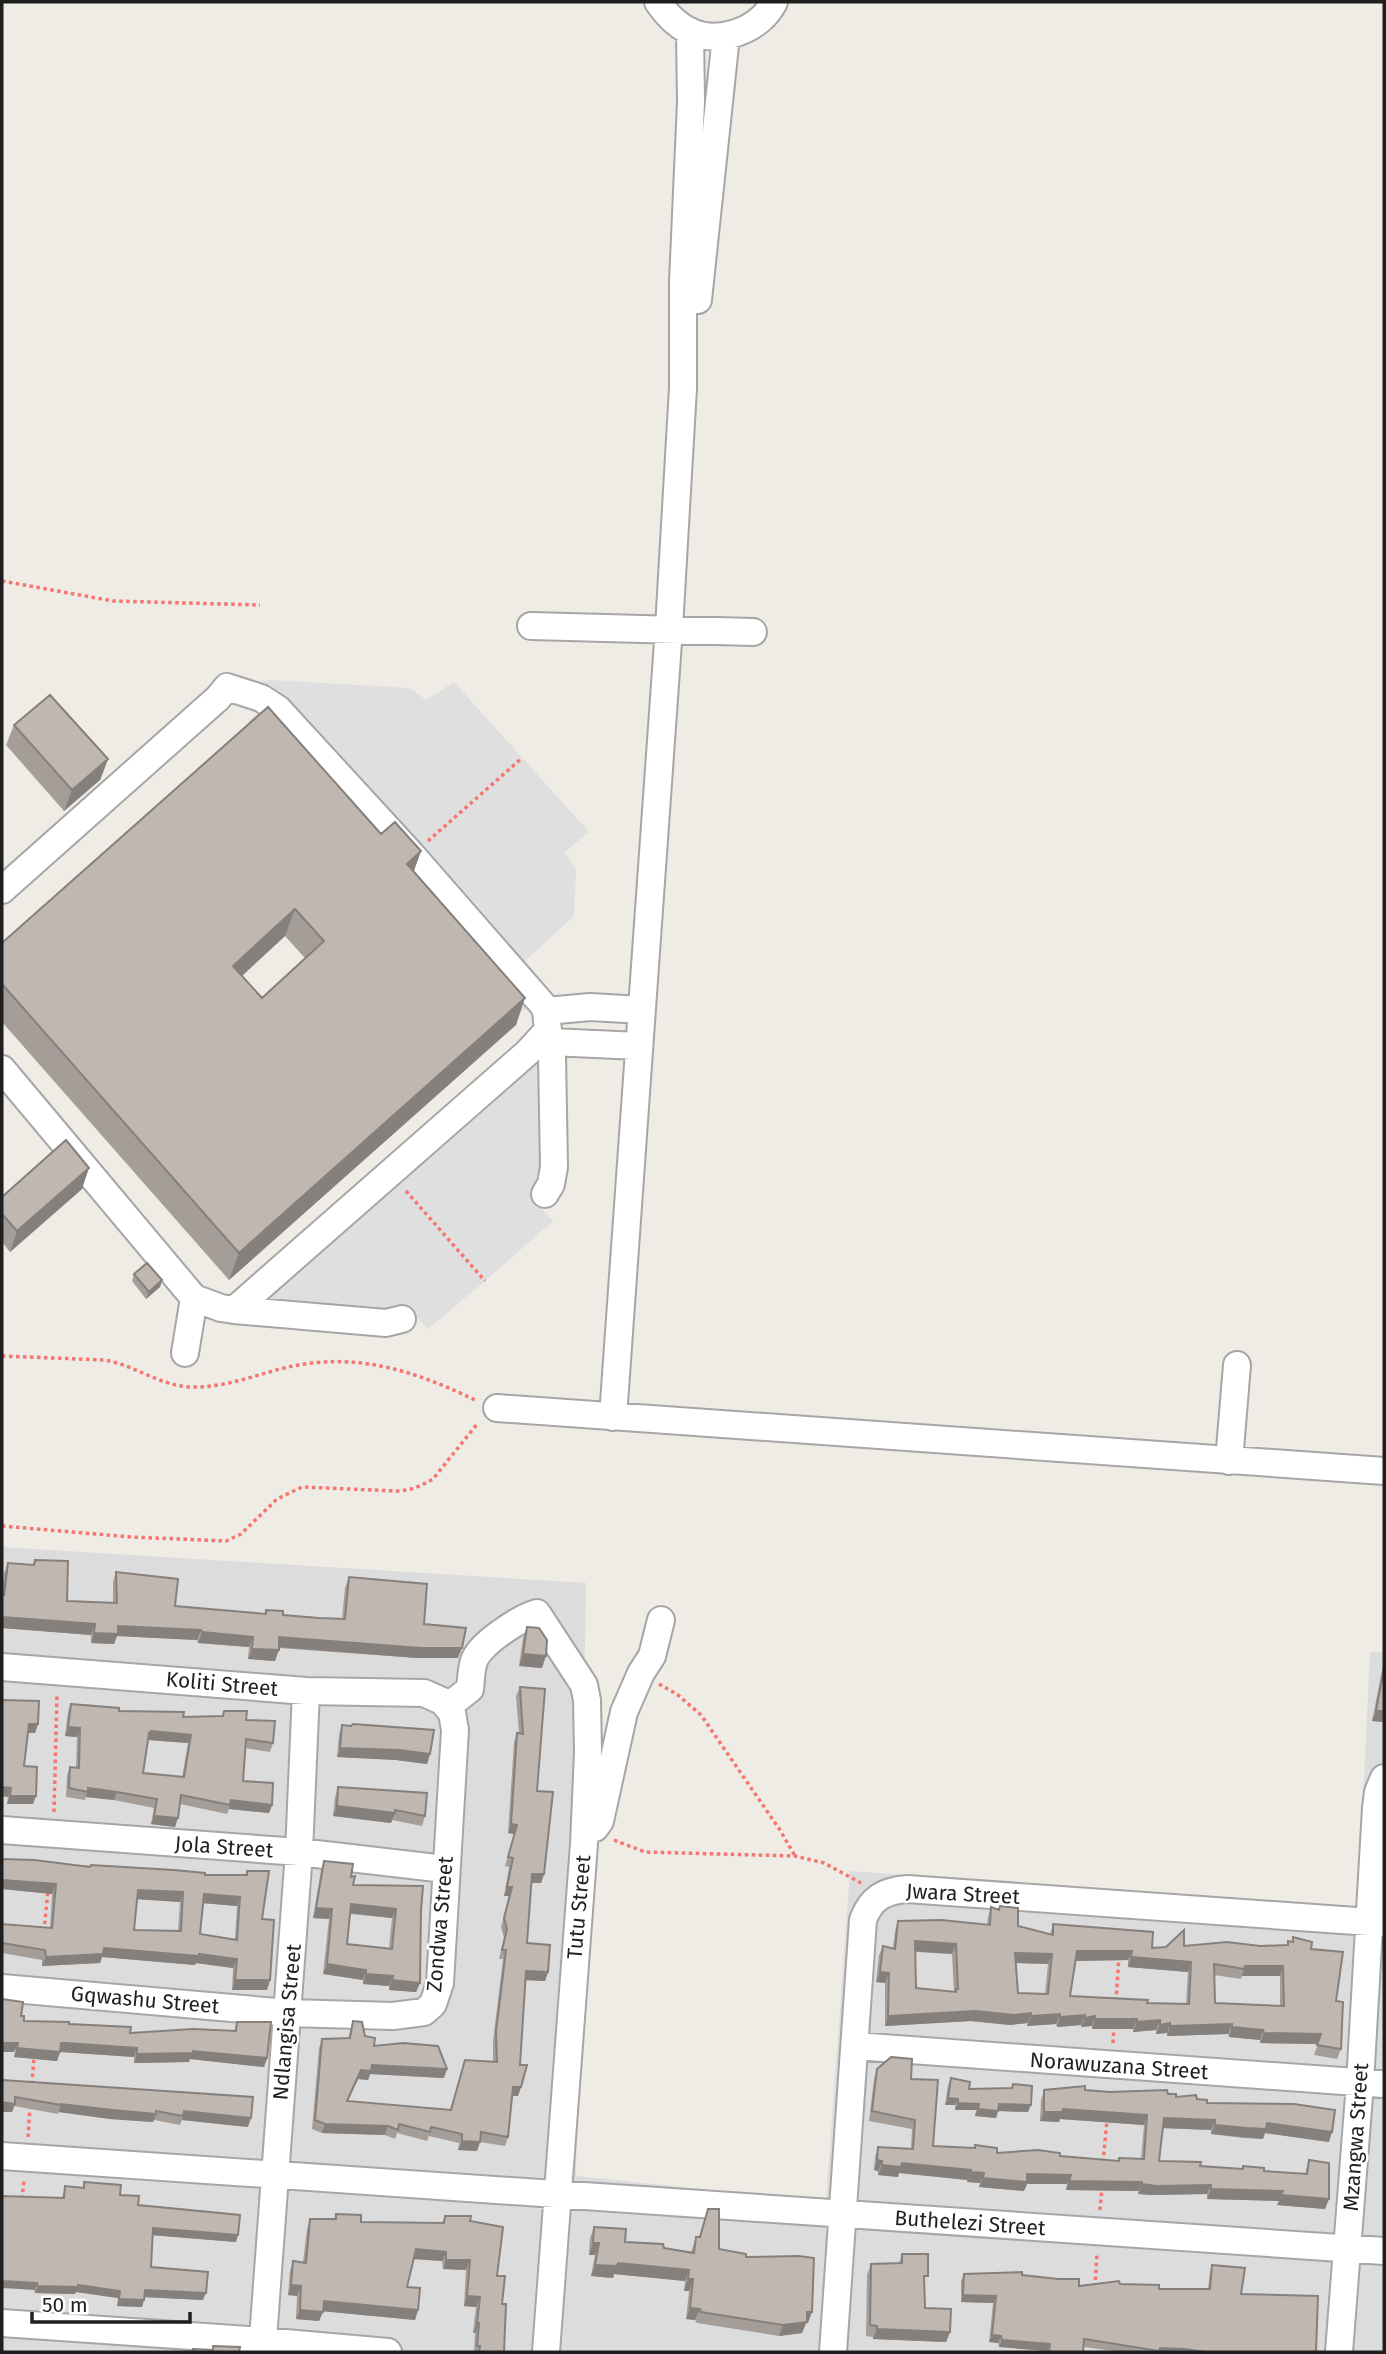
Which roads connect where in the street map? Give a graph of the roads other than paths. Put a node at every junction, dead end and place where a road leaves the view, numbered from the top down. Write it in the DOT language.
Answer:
graph roads {
  1 [pos="657,2"];
  2 [pos="775,3"];
  3 [pos="690,32"];
  4 [pos="726,36"];
  5 [pos="682,388"];
  6 [pos="531,626"];
  7 [pos="669,628"];
  8 [pos="754,632"];
  9 [pos="2,890"];
  10 [pos="642,1010"];
  11 [pos="548,1028"];
  12 [pos="639,1046"];
  13 [pos="2,1069"];
  14 [pos="545,1194"];
  15 [pos="194,1298"];
  16 [pos="234,1310"];
  17 [pos="402,1319"];
  18 [pos="185,1353"];
  19 [pos="1237,1365"];
  20 [pos="497,1408"];
  21 [pos="613,1417"];
  22 [pos="1229,1461"];
  23 [pos="1384,1472"];
  24 [pos="661,1620"];
  25 [pos="2,1667"];
  26 [pos="306,1691"];
  27 [pos="445,1704"];
  28 [pos="1384,1778"];
  29 [pos="2,1830"];
  30 [pos="589,1838"];
  31 [pos="299,1852"];
  32 [pos="446,1869"];
  33 [pos="1377,1922"];
  34 [pos="2,1987"];
  35 [pos="289,2013"];
  36 [pos="855,2046"];
  37 [pos="1372,2084"];
  38 [pos="2,2155"];
  39 [pos="274,2174"];
  40 [pos="557,2193"];
  41 [pos="842,2215"];
  42 [pos="1349,2249"];
  43 [pos="1384,2251"];
  44 [pos="2,2323"];
  45 [pos="262,2346"];
  46 [pos="388,2352"];
  47 [pos="546,2352"];
  48 [pos="833,2352"];
  49 [pos="1339,2352"];
  1 -- 3 [label="street"];
  2 -- 4 [label="street"];
  3 -- 4 [label="street"];
  3 -- 5 [label="street"];
  4 -- 5 [label="street"];
  5 -- 7 [label="street"];
  6 -- 7 [label="street"];
  7 -- 8 [label="street"];
  7 -- 10 [label="street"];
  9 -- 11 [label="street"];
  10 -- 11 [label="street"];
  10 -- 12 [label="street"];
  11 -- 12 [label="street"];
  11 -- 14 [label="street"];
  11 -- 16 [label="street"];
  12 -- 21 [label="street"];
  13 -- 15 [label="street"];
  15 -- 16 [label="street"];
  15 -- 18 [label="street"];
  16 -- 17 [label="street"];
  19 -- 22 [label="street"];
  20 -- 21 [label="street"];
  21 -- 22 [label="street"];
  22 -- 23 [label="street"];
  24 -- 30 [label="street"];
  25 -- 26 [label="street, Koliti Street"];
  26 -- 27 [label="street, Koliti Street"];
  26 -- 31 [label="street, Ndlangisa Street"];
  27 -- 30 [label="street, Tutu Street"];
  27 -- 32 [label="street, Zondwa Street"];
  28 -- 33 [label="street, Mzangwa Street"];
  29 -- 31 [label="street, Jola Street"];
  30 -- 40 [label="street, Tutu Street"];
  31 -- 32 [label="street, Jola Street"];
  31 -- 35 [label="street, Ndlangisa Street"];
  32 -- 35 [label="street, Zondwa Street"];
  33 -- 36 [label="street, Jwara Street"];
  33 -- 37 [label="street, Mzangwa Street"];
  34 -- 35 [label="street, Gqwashu Street"];
  35 -- 39 [label="street, Ndlangisa Street"];
  36 -- 37 [label="street, Norawuzana Street"];
  36 -- 41 [label="street"];
  37 -- 42 [label="street, Mzangwa Street"];
  38 -- 39 [label="street, Buthelezi Street"];
  39 -- 40 [label="street, Buthelezi Street"];
  39 -- 45 [label="street, Ndlangisa Street"];
  40 -- 41 [label="street, Buthelezi Street"];
  40 -- 47 [label="street, Tutu Street"];
  41 -- 42 [label="street, Buthelezi Street"];
  41 -- 48 [label="street"];
  42 -- 43 [label="street, Buthelezi Street"];
  42 -- 49 [label="street, Mzangwa Street"];
  44 -- 45 [label="street"];
  45 -- 46 [label="street"];
}
